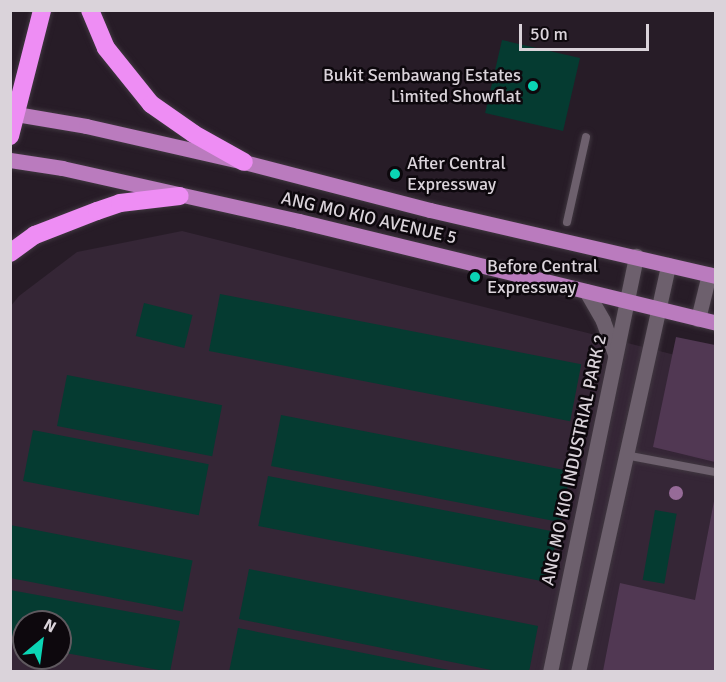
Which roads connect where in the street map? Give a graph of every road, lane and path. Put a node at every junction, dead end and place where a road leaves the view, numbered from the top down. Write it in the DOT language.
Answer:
graph roads {
  1 [pos="42,10"];
  2 [pos="90,10"];
  3 [pos="13,113"];
  4 [pos="10,136"];
  5 [pos="586,137"];
  6 [pos="10,160"];
  7 [pos="244,162"];
  8 [pos="180,196"];
  9 [pos="567,222"];
  10 [pos="10,254"];
  11 [pos="636,256"];
  12 [pos="668,265"];
  13 [pos="712,275"];
  14 [pos="586,291"];
  15 [pos="626,302"];
  16 [pos="660,309"];
  17 [pos="698,320"];
  18 [pos="716,323"];
  19 [pos="615,354"];
  20 [pos="625,455"];
  21 [pos="715,472"];
  22 [pos="550,672"];
  23 [pos="578,672"];
  1 -- 3 [label="highway"];
  2 -- 7 [label="highway"];
  3 -- 4 [label="highway"];
  3 -- 7 [label="main road, ANG MO KIO AVENUE 5"];
  5 -- 9 [label="lane"];
  6 -- 8 [label="main road, ANG MO KIO AVENUE 5"];
  7 -- 11 [label="main road, ANG MO KIO AVENUE 5"];
  8 -- 10 [label="highway"];
  8 -- 14 [label="main road, ANG MO KIO AVENUE 5"];
  11 -- 12 [label="main road, ANG MO KIO AVENUE 5"];
  11 -- 15 [label="street, ANG MO KIO INDUSTRIAL PARK 2"];
  12 -- 13 [label="main road, ANG MO KIO AVENUE 5"];
  12 -- 16 [label="street"];
  13 -- 17 [label="street"];
  14 -- 15 [label="main road, ANG MO KIO AVENUE 5"];
  14 -- 19 [label="street"];
  15 -- 16 [label="main road, ANG MO KIO AVENUE 5"];
  15 -- 19 [label="street, ANG MO KIO INDUSTRIAL PARK 2"];
  16 -- 17 [label="main road, ANG MO KIO AVENUE 5"];
  16 -- 20 [label="street"];
  17 -- 18 [label="main road, ANG MO KIO AVENUE 5"];
  19 -- 22 [label="street, ANG MO KIO INDUSTRIAL PARK 2"];
  20 -- 21 [label="lane"];
  20 -- 23 [label="street"];
}
